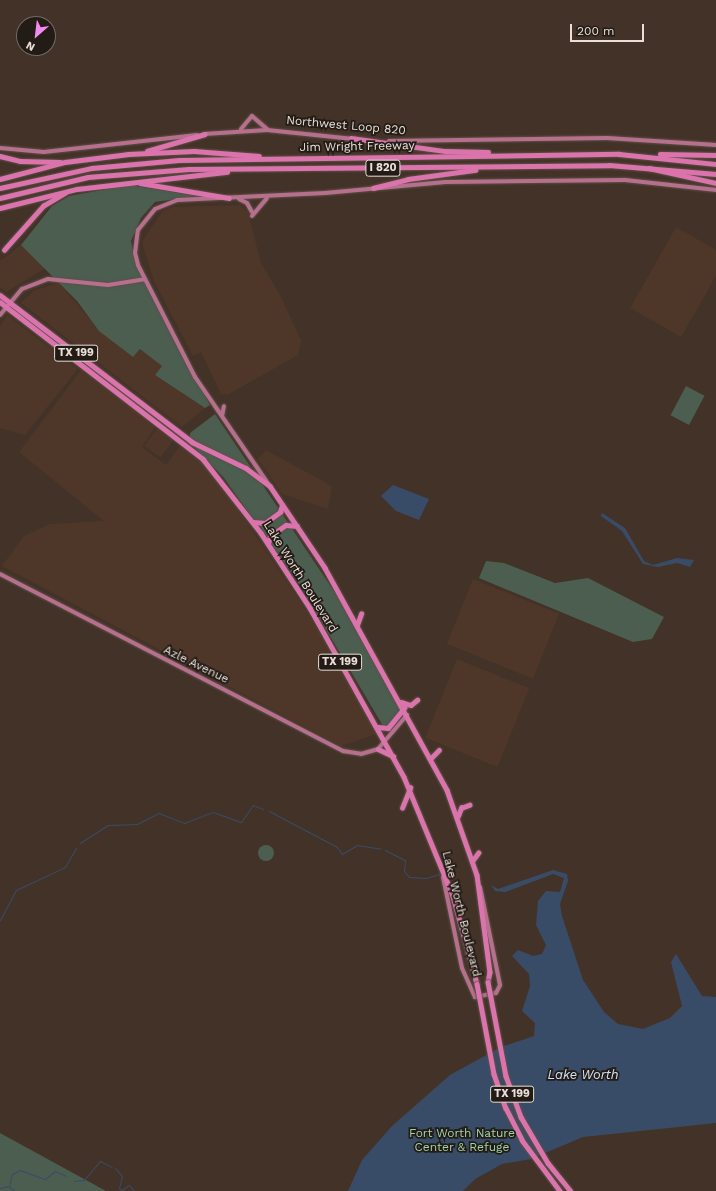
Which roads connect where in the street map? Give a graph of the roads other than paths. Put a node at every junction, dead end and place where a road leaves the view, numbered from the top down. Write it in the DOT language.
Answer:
graph roads {
  1 [pos="241,130"];
  2 [pos="267,130"];
  3 [pos="205,134"];
  4 [pos="351,138"];
  5 [pos="716,145"];
  6 [pos="0,148"];
  7 [pos="128,154"];
  8 [pos="501,155"];
  9 [pos="654,155"];
  10 [pos="716,155"];
  11 [pos="0,156"];
  12 [pos="298,158"];
  13 [pos="66,162"];
  14 [pos="716,164"];
  15 [pos="529,166"];
  16 [pos="644,166"];
  17 [pos="236,170"];
  18 [pos="716,174"];
  19 [pos="0,179"];
  20 [pos="135,181"];
  21 [pos="716,183"];
  22 [pos="0,188"];
  23 [pos="373,188"];
  24 [pos="74,189"];
  25 [pos="716,190"];
  26 [pos="269,197"];
  27 [pos="0,198"];
  28 [pos="230,198"];
  29 [pos="0,208"];
  30 [pos="2,251"];
  31 [pos="145,278"];
  32 [pos="0,295"];
  33 [pos="0,302"];
  34 [pos="10,302"];
  35 [pos="6,307"];
  36 [pos="0,315"];
  37 [pos="106,384"];
  38 [pos="116,384"];
  39 [pos="121,387"];
  40 [pos="112,389"];
  41 [pos="224,406"];
  42 [pos="222,417"];
  43 [pos="270,486"];
  44 [pos="282,505"];
  45 [pos="253,522"];
  46 [pos="297,526"];
  47 [pos="268,544"];
  48 [pos="0,574"];
  49 [pos="361,614"];
  50 [pos="357,625"];
  51 [pos="417,700"];
  52 [pos="400,702"];
  53 [pos="404,708"];
  54 [pos="408,716"];
  55 [pos="378,727"];
  56 [pos="386,742"];
  57 [pos="378,749"];
  58 [pos="439,750"];
  59 [pos="394,757"];
  60 [pos="431,758"];
  61 [pos="410,788"];
  62 [pos="469,805"];
  63 [pos="402,808"];
  64 [pos="458,818"];
  65 [pos="478,853"];
  66 [pos="473,860"];
  67 [pos="442,873"];
  68 [pos="477,875"];
  69 [pos="560,1191"];
  70 [pos="571,1191"];
  1 -- 2 [label="main road, Northwest Loop 820"];
  1 -- 2 [label="main road"];
  1 -- 3 [label="main road, Northwest Loop 820"];
  2 -- 4 [label="main road, Northwest Loop 820"];
  3 -- 6 [label="main road, Northwest Loop 820"];
  3 -- 7 [label="highway"];
  4 -- 5 [label="main road, Northwest Loop 820"];
  4 -- 8 [label="highway"];
  7 -- 12 [label="highway"];
  7 -- 13 [label="highway"];
  8 -- 9 [label="highway, Jim Wright Freeway / I 820"];
  8 -- 12 [label="highway, Jim Wright Freeway / I 820"];
  9 -- 10 [label="highway"];
  9 -- 14 [label="highway, Jim Wright Freeway / I 820"];
  11 -- 13 [label="highway"];
  12 -- 22 [label="highway, Jim Wright Freeway / I 820"];
  13 -- 19 [label="highway"];
  15 -- 16 [label="highway, Jim Wright Freeway / I 820"];
  15 -- 17 [label="highway, Jim Wright Freeway / I 820"];
  15 -- 23 [label="highway"];
  16 -- 18 [label="highway, Jim Wright Freeway / I 820"];
  16 -- 21 [label="highway"];
  17 -- 20 [label="highway"];
  17 -- 27 [label="highway, Jim Wright Freeway / I 820"];
  20 -- 24 [label="highway"];
  20 -- 28 [label="highway"];
  23 -- 25 [label="main road"];
  23 -- 26 [label="main road"];
  24 -- 29 [label="highway"];
  24 -- 30 [label="highway"];
  26 -- 28 [label="main road"];
  26 -- 28 [label="main road"];
  28 -- 31 [label="main road, Lake Worth Boulevard"];
  31 -- 34 [label="main road"];
  31 -- 42 [label="main road, Lake Worth Boulevard"];
  32 -- 34 [label="highway, Lake Worth Boulevard / TX 199"];
  33 -- 35 [label="highway, Lake Worth Boulevard / TX 199"];
  34 -- 35 [label="main road"];
  34 -- 38 [label="highway, Lake Worth Boulevard / TX 199"];
  35 -- 36 [label="main road"];
  35 -- 37 [label="highway, Lake Worth Boulevard / TX 199"];
  37 -- 38 [label="highway"];
  37 -- 40 [label="highway, Lake Worth Boulevard / TX 199"];
  38 -- 39 [label="highway, Lake Worth Boulevard / TX 199"];
  39 -- 40 [label="highway"];
  39 -- 43 [label="highway, Lake Worth Boulevard / TX 199"];
  40 -- 45 [label="highway, Lake Worth Boulevard / TX 199"];
  41 -- 42 [label="main road"];
  42 -- 43 [label="main road, Lake Worth Boulevard"];
  43 -- 44 [label="highway, Lake Worth Boulevard / TX 199"];
  44 -- 45 [label="highway"];
  44 -- 46 [label="highway, Lake Worth Boulevard / TX 199"];
  45 -- 47 [label="highway, Lake Worth Boulevard / TX 199"];
  46 -- 47 [label="highway"];
  46 -- 50 [label="highway, Lake Worth Boulevard / TX 199"];
  47 -- 55 [label="highway, Lake Worth Boulevard / TX 199"];
  48 -- 57 [label="main road, Azle Avenue"];
  49 -- 50 [label="highway"];
  50 -- 52 [label="highway, Lake Worth Boulevard / TX 199"];
  51 -- 52 [label="highway"];
  52 -- 53 [label="highway, Lake Worth Boulevard / TX 199"];
  53 -- 54 [label="highway, Lake Worth Boulevard / TX 199"];
  53 -- 55 [label="highway"];
  54 -- 56 [label="main road, Azle Avenue"];
  54 -- 60 [label="highway, Lake Worth Boulevard / TX 199"];
  55 -- 56 [label="highway, Lake Worth Boulevard / TX 199"];
  56 -- 57 [label="main road, Azle Avenue"];
  56 -- 59 [label="highway, Lake Worth Boulevard / TX 199"];
  57 -- 59 [label="highway"];
  58 -- 60 [label="highway"];
  59 -- 61 [label="highway, Lake Worth Boulevard / TX 199"];
  60 -- 64 [label="highway, Lake Worth Boulevard / TX 199"];
  61 -- 63 [label="highway"];
  61 -- 67 [label="highway, Lake Worth Boulevard / TX 199"];
  62 -- 64 [label="highway"];
  64 -- 66 [label="highway, Lake Worth Boulevard / TX 199"];
  65 -- 66 [label="highway"];
  66 -- 68 [label="highway, Lake Worth Boulevard / TX 199"];
  67 -- 68 [label="main road, Lake Worth Boulevard / TX 199"];
  67 -- 69 [label="highway, TX 199, bridge"];
  68 -- 70 [label="highway, TX 199, bridge"];
}
